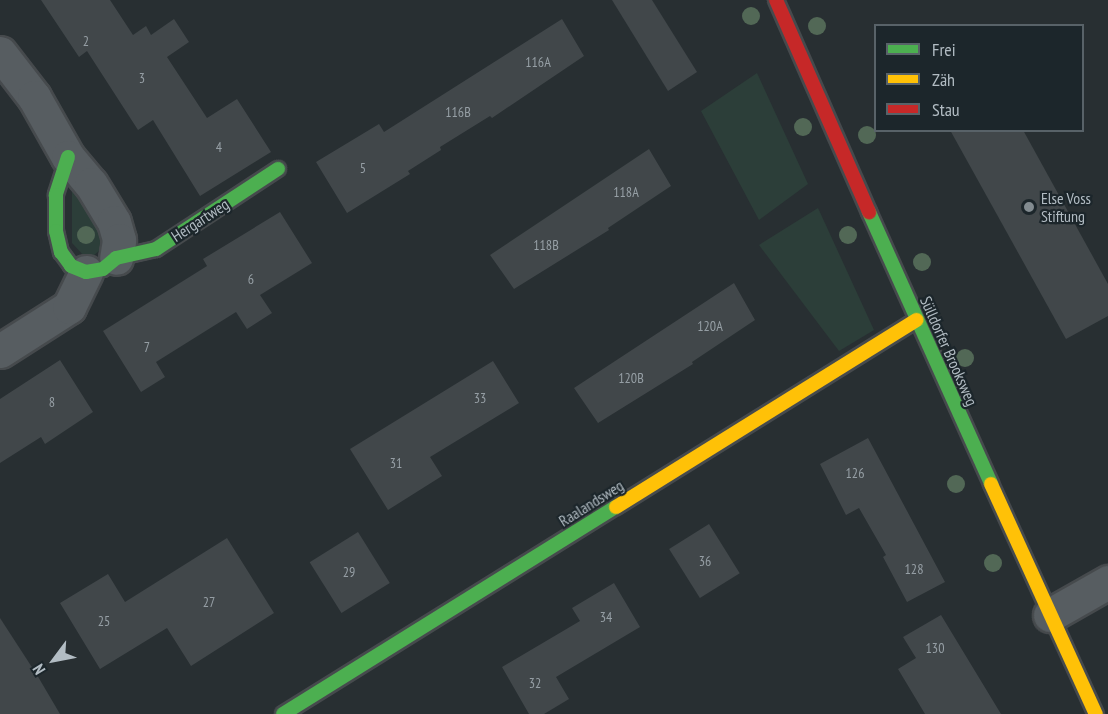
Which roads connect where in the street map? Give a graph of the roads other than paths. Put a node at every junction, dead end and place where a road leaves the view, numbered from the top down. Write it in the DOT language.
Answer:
graph roads {
  1 [pos="776,0"];
  2 [pos="0,53"];
  3 [pos="68,157"];
  4 [pos="278,169"];
  5 [pos="116,258"];
  6 [pos="86,272"];
  7 [pos="916,320"];
  8 [pos="0,351"];
  9 [pos="1108,582"];
  10 [pos="1050,615"];
  11 [pos="283,714"];
  12 [pos="1096,714"];
  1 -- 7 [label="street, Sülldorfer Brooksweg"];
  2 -- 3 [label="street"];
  3 -- 5 [label="street"];
  3 -- 6 [label="street"];
  4 -- 5 [label="street, Hergartweg"];
  5 -- 6 [label="street, Hergartweg"];
  6 -- 8 [label="street"];
  7 -- 10 [label="street, Sülldorfer Brooksweg"];
  7 -- 11 [label="street, Raalandsweg"];
  9 -- 10 [label="street"];
  10 -- 12 [label="street, Sülldorfer Brooksweg"];
}
